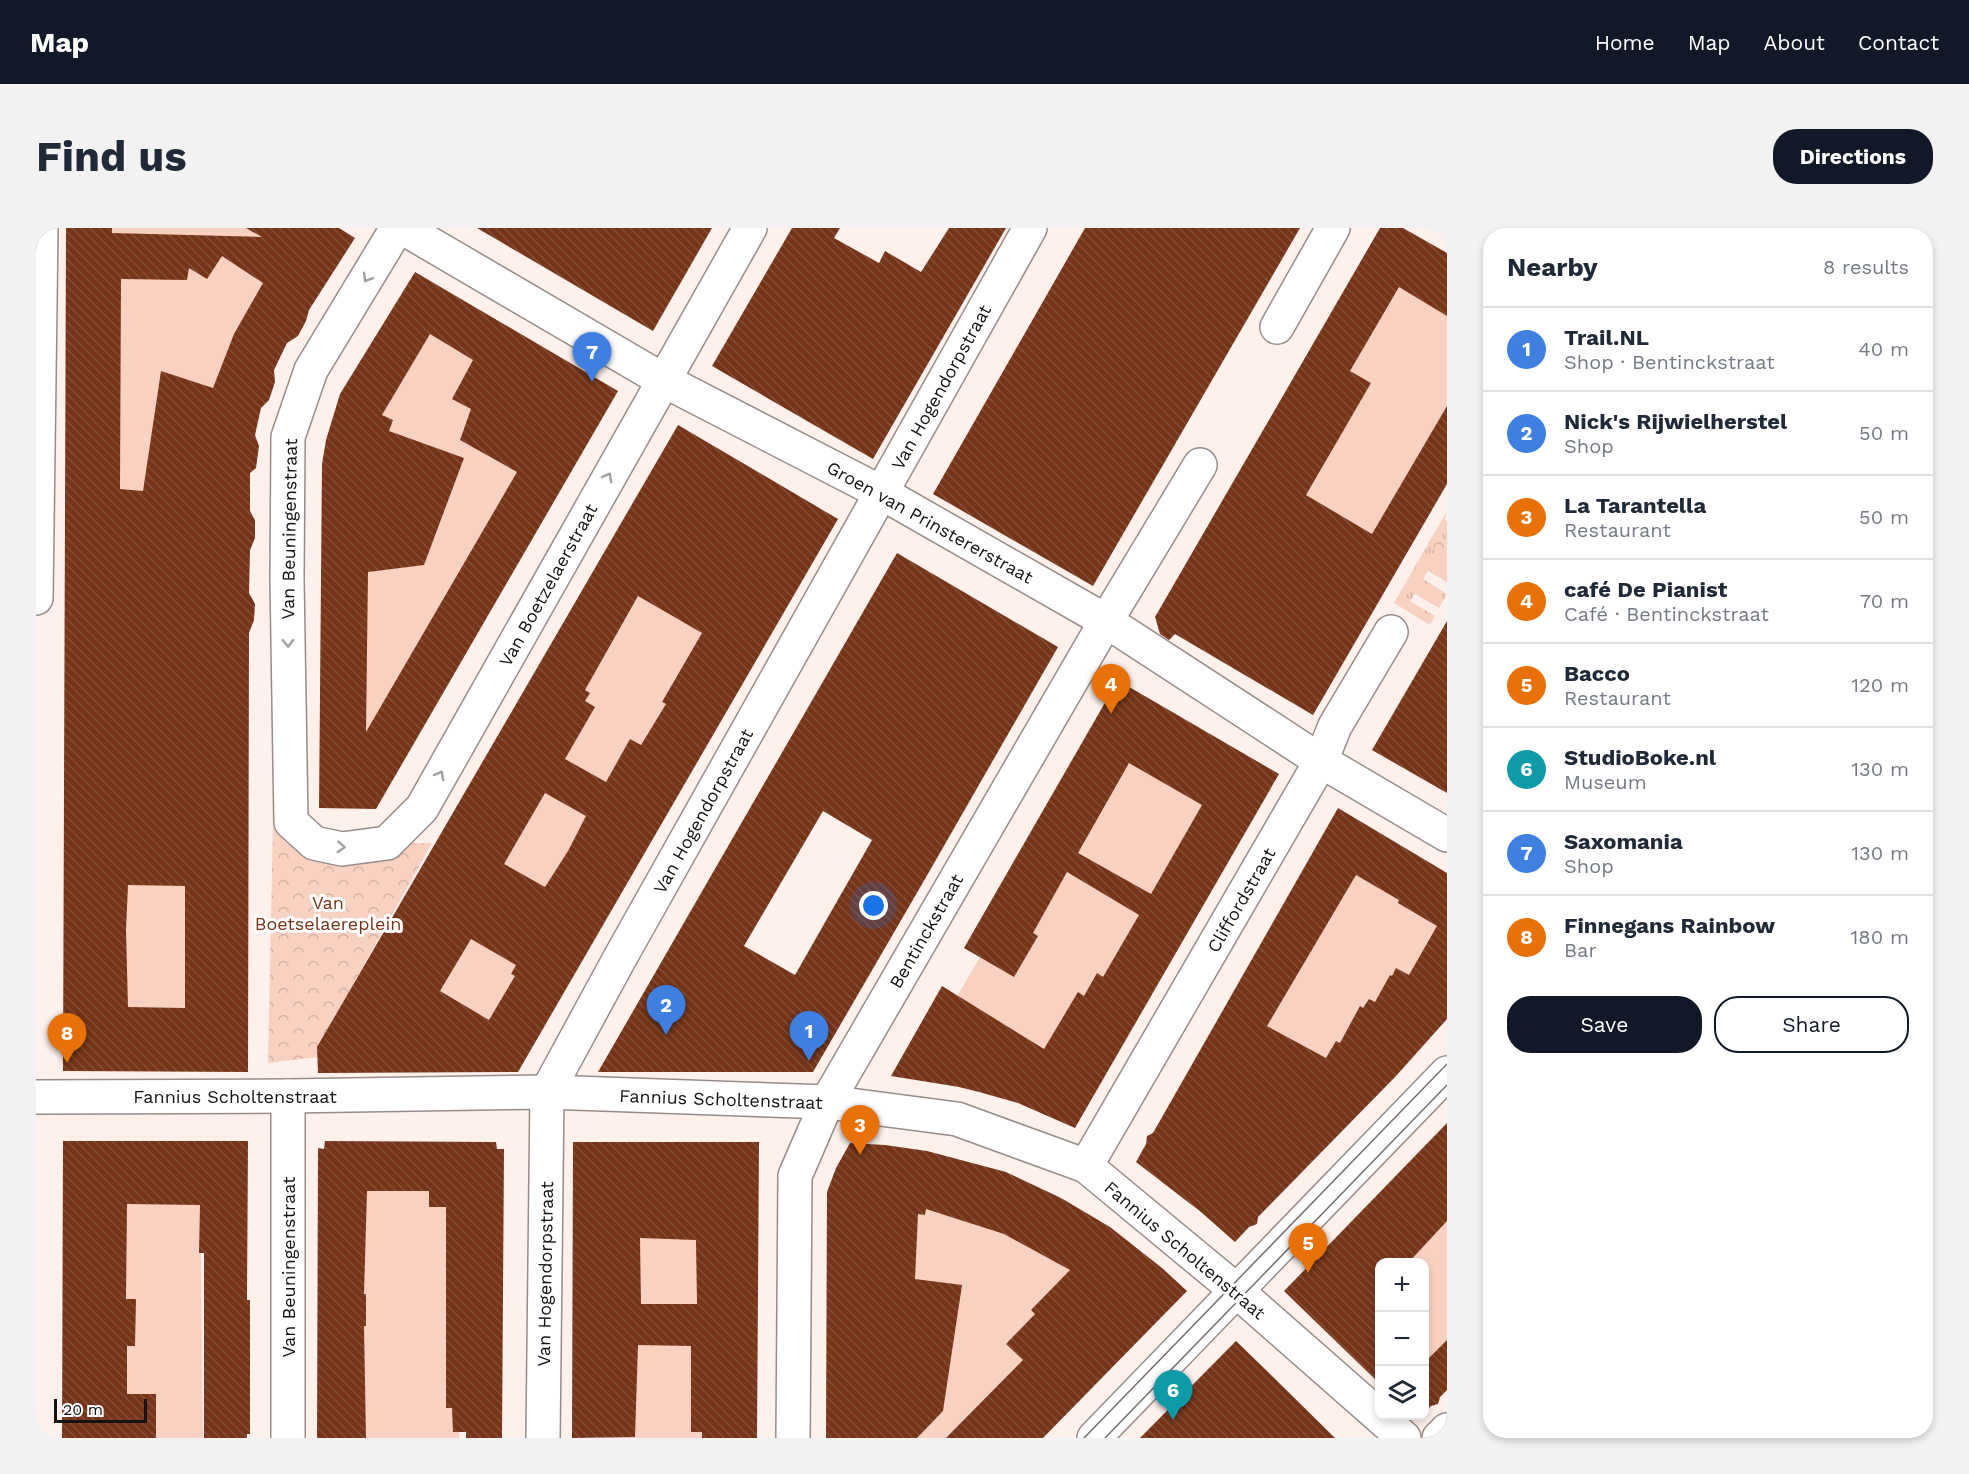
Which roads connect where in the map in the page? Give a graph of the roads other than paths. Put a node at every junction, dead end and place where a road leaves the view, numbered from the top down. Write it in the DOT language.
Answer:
graph roads {
  1 [pos="41,228"];
  2 [pos="397,228"];
  3 [pos="403,228"];
  4 [pos="750,228"];
  5 [pos="1029,228"];
  6 [pos="1333,228"];
  7 [pos="1278,327"];
  8 [pos="663,380"];
  9 [pos="1200,465"];
  10 [pos="882,494"];
  11 [pos="36,598"];
  12 [pos="1106,621"];
  13 [pos="1391,632"];
  14 [pos="1321,761"];
  15 [pos="291,822"];
  16 [pos="1447,835"];
  17 [pos="1447,1073"];
  18 [pos="547,1092"];
  19 [pos="288,1096"];
  20 [pos="36,1097"];
  21 [pos="827,1102"];
  22 [pos="1086,1166"];
  23 [pos="1236,1292"];
  24 [pos="1447,1430"];
  25 [pos="288,1438"];
  26 [pos="543,1438"];
  27 [pos="793,1438"];
  28 [pos="1094,1438"];
  29 [pos="1404,1438"];
  30 [pos="1439,1438"];
  1 -- 11 [label="street"];
  2 -- 15 [label="street, Van Beuningenstraat, one-way"];
  3 -- 8 [label="street, Groen van Prinstererstraat"];
  4 -- 8 [label="street, Van Boetzelaerstraat"];
  5 -- 10 [label="street, Van Hogendorpstraat"];
  6 -- 7 [label="street"];
  8 -- 10 [label="street, Groen van Prinstererstraat"];
  15 -- 8 [label="street, Van Boetzelaerstraat, one-way"];
  9 -- 12 [label="street, Bentinckstraat"];
  10 -- 12 [label="street, Groen van Prinstererstraat"];
  10 -- 18 [label="street, Van Hogendorpstraat"];
  12 -- 14 [label="street, Groen van Prinstererstraat"];
  12 -- 21 [label="street, Bentinckstraat"];
  13 -- 14 [label="street, Cliffordstraat"];
  14 -- 16 [label="street, Groen van Prinstererstraat"];
  14 -- 22 [label="street, Cliffordstraat"];
  17 -- 23 [label="street"];
  18 -- 19 [label="street, Fannius Scholtenstraat"];
  18 -- 21 [label="street, Fannius Scholtenstraat"];
  18 -- 26 [label="street, Van Hogendorpstraat"];
  19 -- 20 [label="street, Fannius Scholtenstraat"];
  19 -- 25 [label="street, Van Beuningenstraat"];
  21 -- 22 [label="street, Fannius Scholtenstraat"];
  21 -- 27 [label="street, Bentinckstraat"];
  22 -- 23 [label="street, Fannius Scholtenstraat"];
  23 -- 28 [label="street"];
  23 -- 29 [label="street, Fannius Scholtenstraat"];
  24 -- 30 [label="street"];
}
